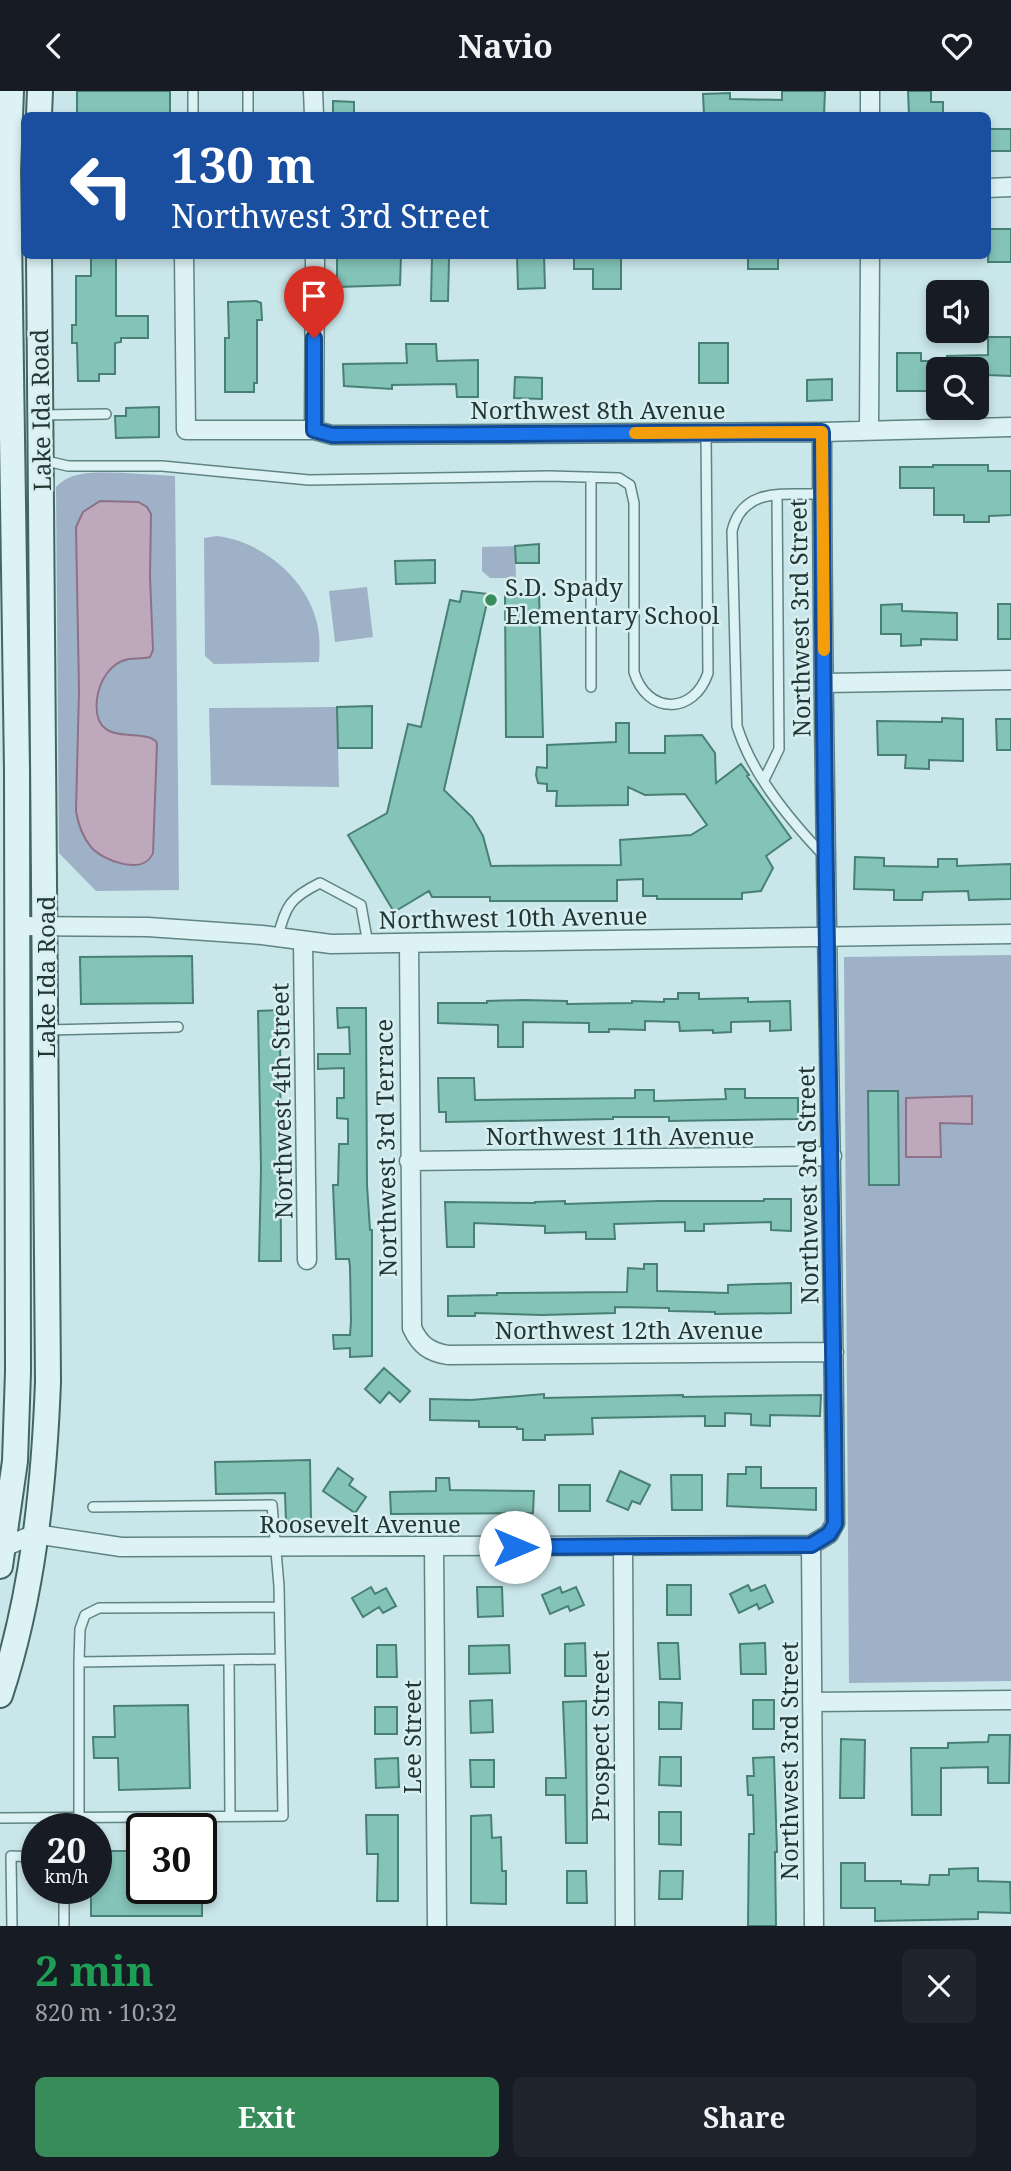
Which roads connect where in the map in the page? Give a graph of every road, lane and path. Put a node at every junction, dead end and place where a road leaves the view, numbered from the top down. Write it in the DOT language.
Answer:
graph roads {
  1 [pos="11,91"];
  2 [pos="40,91"];
  3 [pos="193,91"];
  4 [pos="248,91"];
  5 [pos="313,91"];
  6 [pos="870,91"];
  7 [pos="39,112"];
  8 [pos="193,112"];
  9 [pos="248,112"];
  10 [pos="314,112"];
  11 [pos="870,112"];
  12 [pos="17,135"];
  13 [pos="1011,187"];
  14 [pos="991,188"];
  15 [pos="39,259"];
  16 [pos="184,259"];
  17 [pos="315,259"];
  18 [pos="870,259"];
  19 [pos="106,414"];
  20 [pos="40,415"];
  21 [pos="10,419"];
  22 [pos="1011,427"];
  23 [pos="314,430"];
  24 [pos="869,430"];
  25 [pos="822,432"];
  26 [pos="706,433"];
  27 [pos="40,460"];
  28 [pos="591,477"];
  29 [pos="822,494"];
  30 [pos="777,495"];
  31 [pos="1011,680"];
  32 [pos="824,683"];
  33 [pos="591,687"];
  34 [pos="764,780"];
  35 [pos="825,858"];
  36 [pos="45,925"];
  37 [pos="16,926"];
  38 [pos="1011,935"];
  39 [pos="278,937"];
  40 [pos="826,937"];
  41 [pos="303,941"];
  42 [pos="368,944"];
  43 [pos="409,944"];
  44 [pos="178,1027"];
  45 [pos="45,1030"];
  46 [pos="832,1156"];
  47 [pos="409,1161"];
  48 [pos="307,1260"];
  49 [pos="425,1347"];
  50 [pos="834,1352"];
  51 [pos="5,1506"];
  52 [pos="93,1507"];
  53 [pos="35,1534"];
  54 [pos="811,1545"];
  55 [pos="623,1546"];
  56 [pos="434,1547"];
  57 [pos="276,1548"];
  58 [pos="1,1553"];
  59 [pos="279,1607"];
  60 [pos="280,1659"];
  61 [pos="229,1660"];
  62 [pos="79,1662"];
  63 [pos="0,1695"];
  64 [pos="1011,1700"];
  65 [pos="812,1702"];
  66 [pos="79,1813"];
  67 [pos="230,1816"];
  68 [pos="0,1818"];
  69 [pos="21,1818"];
  70 [pos="112,1818"];
  71 [pos="21,1856"];
  72 [pos="64,1904"];
  73 [pos="12,1926"];
  74 [pos="64,1926"];
  75 [pos="437,1926"];
  76 [pos="625,1926"];
  77 [pos="814,1926"];
  1 -- 12 [label="street, Lake Ida Road"];
  2 -- 7 [label="street"];
  3 -- 8 [label="lane"];
  4 -- 9 [label="lane"];
  5 -- 10 [label="street"];
  6 -- 11 [label="street"];
  12 -- 21 [label="street, Lake Ida Road"];
  13 -- 14 [label="street"];
  15 -- 20 [label="street, Lake Ida Road"];
  16 -- 23 [label="street, Northwest 8th Avenue"];
  17 -- 23 [label="street"];
  18 -- 24 [label="street"];
  19 -- 20 [label="lane"];
  20 -- 27 [label="street, Lake Ida Road"];
  21 -- 27 [label="street"];
  21 -- 37 [label="street, Lake Ida Road"];
  22 -- 24 [label="street, Northwest 8th Avenue"];
  23 -- 26 [label="street, Northwest 8th Avenue"];
  24 -- 25 [label="street, Northwest 8th Avenue"];
  25 -- 26 [label="street, Northwest 8th Avenue"];
  25 -- 29 [label="street, Northwest 3rd Street"];
  26 -- 28 [label="lane"];
  27 -- 28 [label="lane"];
  27 -- 36 [label="street, Lake Ida Road"];
  28 -- 33 [label="lane"];
  29 -- 30 [label="lane"];
  29 -- 32 [label="street, Northwest 3rd Street"];
  30 -- 34 [label="lane"];
  30 -- 34 [label="lane"];
  31 -- 32 [label="street"];
  32 -- 35 [label="street, Northwest 3rd Street"];
  34 -- 35 [label="lane"];
  35 -- 40 [label="street, Northwest 3rd Street"];
  36 -- 37 [label="street, Northwest 10th Avenue"];
  36 -- 39 [label="street, Northwest 10th Avenue"];
  36 -- 45 [label="street, Lake Ida Road"];
  37 -- 51 [label="street, Lake Ida Road"];
  38 -- 40 [label="street, Northwest 10th Avenue"];
  39 -- 41 [label="street, Northwest 10th Avenue"];
  39 -- 42 [label="lane"];
  40 -- 43 [label="street, Northwest 10th Avenue"];
  40 -- 46 [label="street, Northwest 3rd Street"];
  41 -- 42 [label="street, Northwest 10th Avenue"];
  41 -- 48 [label="street, Northwest 4th Street"];
  42 -- 43 [label="street, Northwest 10th Avenue"];
  43 -- 47 [label="street, Northwest 3rd Terrace"];
  44 -- 45 [label="lane"];
  45 -- 53 [label="street, Lake Ida Road"];
  46 -- 47 [label="street, Northwest 11th Avenue"];
  46 -- 50 [label="street, Northwest 3rd Street"];
  47 -- 49 [label="street, Northwest 3rd Terrace"];
  49 -- 50 [label="street, Northwest 12th Avenue"];
  50 -- 54 [label="street, Northwest 3rd Street"];
  51 -- 53 [label="street"];
  51 -- 58 [label="street, Lake Ida Road"];
  52 -- 57 [label="lane"];
  53 -- 57 [label="street, Roosevelt Avenue"];
  53 -- 58 [label="street"];
  53 -- 63 [label="street, Lake Ida Road"];
  54 -- 55 [label="street, Roosevelt Avenue"];
  54 -- 65 [label="street, Northwest 3rd Street"];
  55 -- 56 [label="street, Roosevelt Avenue"];
  55 -- 76 [label="street, Prospect Street"];
  56 -- 57 [label="street, Roosevelt Avenue"];
  56 -- 75 [label="street, Lee Street"];
  57 -- 59 [label="lane"];
  59 -- 60 [label="lane"];
  59 -- 62 [label="lane"];
  60 -- 61 [label="lane"];
  60 -- 67 [label="lane"];
  61 -- 62 [label="lane"];
  61 -- 67 [label="lane"];
  62 -- 66 [label="lane"];
  64 -- 65 [label="street"];
  65 -- 77 [label="street, Northwest 3rd Street"];
  67 -- 70 [label="lane"];
  68 -- 69 [label="lane"];
  71 -- 73 [label="lane"];
  72 -- 74 [label="lane"];
}
